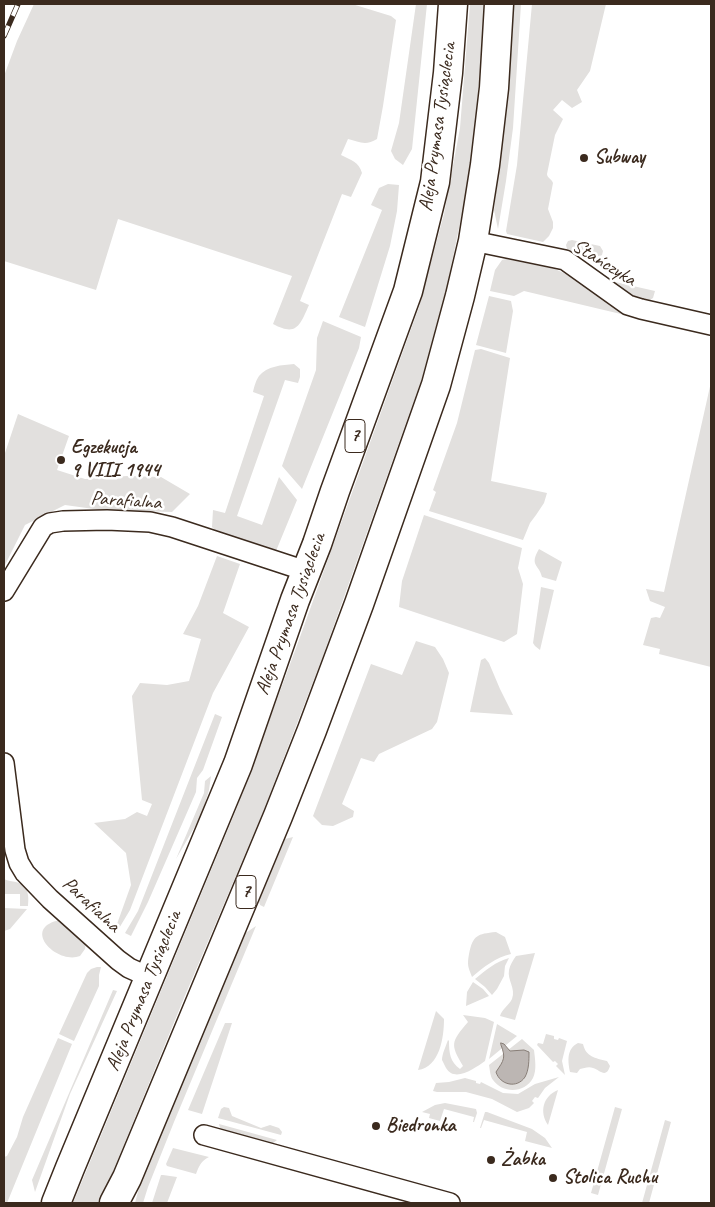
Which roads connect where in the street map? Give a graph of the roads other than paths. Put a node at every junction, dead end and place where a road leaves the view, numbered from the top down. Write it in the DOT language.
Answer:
graph roads {
  1 [pos="453,4"];
  2 [pos="499,4"];
  3 [pos="473,240"];
  4 [pos="711,324"];
  5 [pos="306,571"];
  6 [pos="4,591"];
  7 [pos="4,763"];
  8 [pos="149,977"];
  9 [pos="204,1135"];
  10 [pos="70,1168"];
  11 [pos="124,1191"];
  12 [pos="46,1203"];
  13 [pos="56,1203"];
  14 [pos="114,1203"];
  15 [pos="450,1203"];
  1 -- 5 [label="main road, Aleja Prymasa Tysiąclecia / 7"];
  2 -- 3 [label="main road, 7"];
  3 -- 4 [label="street, Stańczyka"];
  3 -- 11 [label="main road, 7"];
  5 -- 6 [label="street, Parafialna"];
  5 -- 8 [label="main road, Aleja Prymasa Tysiąclecia / 7"];
  7 -- 8 [label="street, Parafialna"];
  8 -- 10 [label="main road, Aleja Prymasa Tysiąclecia / 7"];
  9 -- 15 [label="street"];
  10 -- 12 [label="main road"];
  10 -- 13 [label="main road, Aleja Prymasa Tysiąclecia / 7"];
  11 -- 14 [label="main road, 7"];
}
